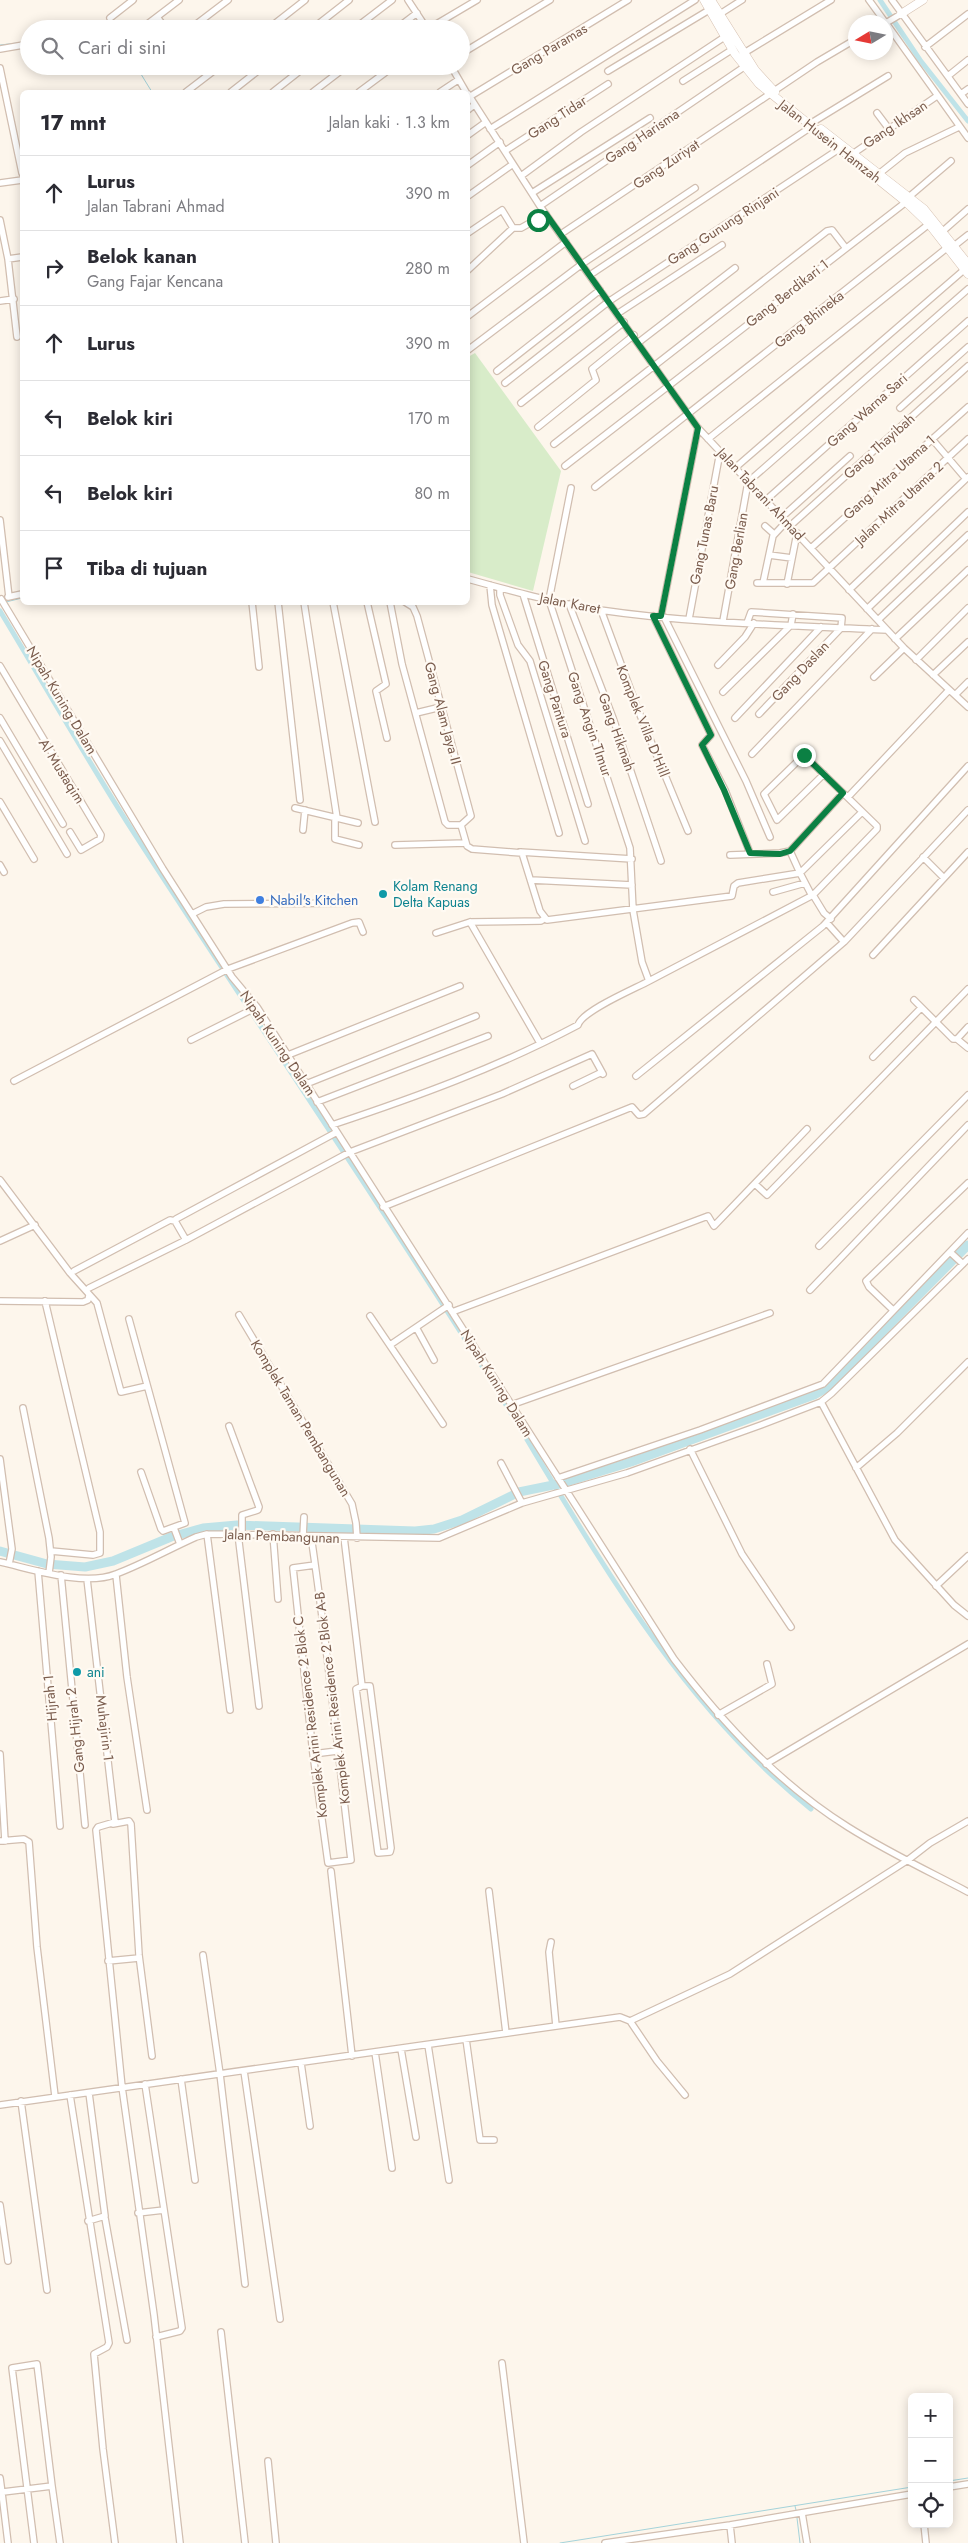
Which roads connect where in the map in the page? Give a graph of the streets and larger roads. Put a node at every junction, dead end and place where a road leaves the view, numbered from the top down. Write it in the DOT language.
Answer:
graph roads {
  1 [pos="133,0"];
  2 [pos="179,0"];
  3 [pos="228,0"];
  4 [pos="306,0"];
  5 [pos="349,0"];
  6 [pos="392,0"];
  7 [pos="408,0"];
  8 [pos="477,0"];
  9 [pos="550,0"];
  10 [pos="628,0"];
  11 [pos="696,0"];
  12 [pos="704,0"];
  13 [pos="711,0"];
  14 [pos="742,0"];
  15 [pos="831,0"];
  16 [pos="870,0"];
  17 [pos="892,0"];
  18 [pos="924,0"];
  19 [pos="709,10"];
  20 [pos="417,13"];
  21 [pos="720,14"];
  22 [pos="901,14"];
  23 [pos="968,14"];
  24 [pos="880,15"];
  25 [pos="157,17"];
  26 [pos="110,18"];
  27 [pos="893,18"];
  28 [pos="153,20"];
  29 [pos="159,20"];
  30 [pos="202,20"];
  31 [pos="280,20"];
  32 [pos="323,20"];
  33 [pos="366,20"];
  34 [pos="408,20"];
  35 [pos="422,20"];
  36 [pos="443,20"];
  37 [pos="893,34"];
  38 [pos="726,36"];
  39 [pos="848,44"];
  40 [pos="20,46"];
  41 [pos="925,47"];
  42 [pos="0,49"];
  43 [pos="470,49"];
  44 [pos="733,49"];
  45 [pos="744,53"];
  46 [pos="968,60"];
  47 [pos="744,67"];
  48 [pos="0,68"];
  49 [pos="608,71"];
  50 [pos="208,75"];
  51 [pos="253,75"];
  52 [pos="295,75"];
  53 [pos="335,75"];
  54 [pos="382,75"];
  55 [pos="456,75"];
  56 [pos="888,76"];
  57 [pos="948,76"];
  58 [pos="458,80"];
  59 [pos="683,81"];
  60 [pos="608,84"];
  61 [pos="968,89"];
  62 [pos="189,90"];
  63 [pos="234,90"];
  64 [pos="276,90"];
  65 [pos="316,90"];
  66 [pos="362,90"];
  67 [pos="443,90"];
  68 [pos="465,90"];
  69 [pos="772,92"];
  70 [pos="861,92"];
  71 [pos="470,94"];
  72 [pos="961,94"];
  73 [pos="937,96"];
  74 [pos="470,98"];
  75 [pos="864,98"];
  76 [pos="968,104"];
  77 [pos="474,105"];
  78 [pos="470,108"];
  79 [pos="877,113"];
  80 [pos="650,118"];
  81 [pos="486,122"];
  82 [pos="812,125"];
  83 [pos="959,127"];
  84 [pos="490,129"];
  85 [pos="890,129"];
  86 [pos="470,134"];
  87 [pos="968,138"];
  88 [pos="500,142"];
  89 [pos="839,149"];
  90 [pos="505,151"];
  91 [pos="854,153"];
  92 [pos="950,161"];
  93 [pos="20,163"];
  94 [pos="470,164"];
  95 [pos="513,164"];
  96 [pos="880,173"];
  97 [pos="521,176"];
  98 [pos="20,180"];
  99 [pos="0,183"];
  100 [pos="695,188"];
  101 [pos="532,193"];
  102 [pos="470,195"];
  103 [pos="908,199"];
  104 [pos="540,206"];
  105 [pos="968,209"];
  106 [pos="546,214"];
  107 [pos="0,220"];
  108 [pos="929,224"];
  109 [pos="513,228"];
  110 [pos="470,232"];
  111 [pos="943,232"];
  112 [pos="561,234"];
  113 [pos="968,236"];
  114 [pos="566,242"];
  115 [pos="722,246"];
  116 [pos="845,247"];
  117 [pos="951,247"];
  118 [pos="20,257"];
  119 [pos="8,259"];
  120 [pos="582,264"];
  121 [pos="470,268"];
  122 [pos="736,268"];
  123 [pos="967,269"];
  124 [pos="590,275"];
  125 [pos="968,289"];
  126 [pos="600,290"];
  127 [pos="14,299"];
  128 [pos="0,301"];
  129 [pos="608,302"];
  130 [pos="470,314"];
  131 [pos="617,314"];
  132 [pos="968,321"];
  133 [pos="624,322"];
  134 [pos="634,335"];
  135 [pos="17,337"];
  136 [pos="638,342"];
  137 [pos="968,347"];
  138 [pos="470,348"];
  139 [pos="654,364"];
  140 [pos="968,366"];
  141 [pos="497,371"];
  142 [pos="505,383"];
  143 [pos="669,386"];
  144 [pos="521,402"];
  145 [pos="968,407"];
  146 [pos="900,408"];
  147 [pos="688,414"];
  148 [pos="538,427"];
  149 [pos="698,428"];
  150 [pos="708,439"];
  151 [pos="932,439"];
  152 [pos="968,439"];
  153 [pos="554,444"];
  154 [pos="720,452"];
  155 [pos="850,456"];
  156 [pos="948,457"];
  157 [pos="565,466"];
  158 [pos="735,468"];
  159 [pos="967,478"];
  160 [pos="748,482"];
  161 [pos="595,487"];
  162 [pos="571,488"];
  163 [pos="766,500"];
  164 [pos="968,512"];
  165 [pos="0,520"];
  166 [pos="786,522"];
  167 [pos="765,526"];
  168 [pos="797,533"];
  169 [pos="774,534"];
  170 [pos="968,535"];
  171 [pos="811,548"];
  172 [pos="769,555"];
  173 [pos="792,558"];
  174 [pos="830,567"];
  175 [pos="968,570"];
  176 [pos="470,580"];
  177 [pos="787,584"];
  178 [pos="490,585"];
  179 [pos="500,588"];
  180 [pos="848,590"];
  181 [pos="20,594"];
  182 [pos="523,594"];
  183 [pos="9,597"];
  184 [pos="1,600"];
  185 [pos="549,600"];
  186 [pos="570,604"];
  187 [pos="252,605"];
  188 [pos="278,605"];
  189 [pos="304,605"];
  190 [pos="334,605"];
  191 [pos="368,605"];
  192 [pos="391,605"];
  193 [pos="410,605"];
  194 [pos="968,608"];
  195 [pos="867,609"];
  196 [pos="601,610"];
  197 [pos="793,614"];
  198 [pos="814,615"];
  199 [pos="653,616"];
  200 [pos="663,616"];
  201 [pos="689,619"];
  202 [pos="878,620"];
  203 [pos="723,621"];
  204 [pos="750,623"];
  205 [pos="791,625"];
  206 [pos="812,626"];
  207 [pos="821,627"];
  208 [pos="841,628"];
  209 [pos="872,629"];
  210 [pos="887,630"];
  211 [pos="895,639"];
  212 [pos="968,642"];
  213 [pos="904,648"];
  214 [pos="916,660"];
  215 [pos="718,665"];
  216 [pos="0,666"];
  217 [pos="259,667"];
  218 [pos="933,675"];
  219 [pos="874,677"];
  220 [pos="968,682"];
  221 [pos="949,690"];
  222 [pos="723,692"];
  223 [pos="954,695"];
  224 [pos="441,706"];
  225 [pos="968,707"];
  226 [pos="416,713"];
  227 [pos="759,714"];
  228 [pos="0,718"];
  229 [pos="735,718"];
  230 [pos="387,738"];
  231 [pos="0,741"];
  232 [pos="752,754"];
  233 [pos="968,766"];
  234 [pos="824,774"];
  235 [pos="846,795"];
  236 [pos="300,800"];
  237 [pos="0,802"];
  238 [pos="588,804"];
  239 [pos="295,808"];
  240 [pos="305,810"];
  241 [pos="968,810"];
  242 [pos="862,812"];
  243 [pos="336,817"];
  244 [pos="375,822"];
  245 [pos="358,823"];
  246 [pos="63,824"];
  247 [pos="461,825"];
  248 [pos="303,830"];
  249 [pos="688,831"];
  250 [pos="70,832"];
  251 [pos="559,833"];
  252 [pos="770,836"];
  253 [pos="585,841"];
  254 [pos="466,843"];
  255 [pos="359,845"];
  256 [pos="395,845"];
  257 [pos="790,851"];
  258 [pos="520,852"];
  259 [pos="968,852"];
  260 [pos="750,853"];
  261 [pos="66,854"];
  262 [pos="730,855"];
  263 [pos="923,857"];
  264 [pos="34,859"];
  265 [pos="632,859"];
  266 [pos="661,861"];
  267 [pos="0,865"];
  268 [pos="4,872"];
  269 [pos="800,873"];
  270 [pos="944,878"];
  271 [pos="531,880"];
  272 [pos="805,883"];
  273 [pos="632,885"];
  274 [pos="773,892"];
  275 [pos="812,896"];
  276 [pos="356,903"];
  277 [pos="632,910"];
  278 [pos="192,914"];
  279 [pos="544,918"];
  280 [pos="829,921"];
  281 [pos="470,922"];
  282 [pos="363,932"];
  283 [pos="436,933"];
  284 [pos="844,942"];
  285 [pos="873,955"];
  286 [pos="225,970"];
  287 [pos="649,980"];
  288 [pos="460,986"];
  289 [pos="968,989"];
  290 [pos="914,1000"];
  291 [pos="921,1008"];
  292 [pos="253,1009"];
  293 [pos="476,1016"];
  294 [pos="935,1022"];
  295 [pos="968,1027"];
  296 [pos="488,1036"];
  297 [pos="954,1039"];
  298 [pos="191,1040"];
  299 [pos="540,1043"];
  300 [pos="968,1048"];
  301 [pos="288,1055"];
  302 [pos="873,1057"];
  303 [pos="636,1076"];
  304 [pos="14,1081"];
  305 [pos="306,1084"];
  306 [pos="573,1086"];
  307 [pos="968,1095"];
  308 [pos="317,1102"];
  309 [pos="332,1125"];
  310 [pos="968,1125"];
  311 [pos="807,1129"];
  312 [pos="337,1132"];
  313 [pos="349,1152"];
  314 [pos="0,1180"];
  315 [pos="968,1183"];
  316 [pos="755,1184"];
  317 [pos="384,1206"];
  318 [pos="176,1218"];
  319 [pos="34,1225"];
  320 [pos="968,1233"];
  321 [pos="186,1240"];
  322 [pos="0,1241"];
  323 [pos="819,1246"];
  324 [pos="950,1252"];
  325 [pos="968,1258"];
  326 [pos="963,1264"];
  327 [pos="74,1271"];
  328 [pos="89,1288"];
  329 [pos="810,1290"];
  330 [pos="89,1295"];
  331 [pos="0,1301"];
  332 [pos="44,1301"];
  333 [pos="447,1307"];
  334 [pos="893,1310"];
  335 [pos="452,1312"];
  336 [pos="770,1313"];
  337 [pos="240,1315"];
  338 [pos="370,1316"];
  339 [pos="129,1319"];
  340 [pos="417,1329"];
  341 [pos="390,1345"];
  342 [pos="434,1360"];
  343 [pos="968,1362"];
  344 [pos="148,1386"];
  345 [pos="821,1402"];
  346 [pos="511,1404"];
  347 [pos="23,1408"];
  348 [pos="443,1424"];
  349 [pos="229,1426"];
  350 [pos="690,1449"];
  351 [pos="0,1459"];
  352 [pos="501,1463"];
  353 [pos="856,1468"];
  354 [pos="141,1472"];
  355 [pos="558,1480"];
  356 [pos="564,1490"];
  357 [pos="521,1501"];
  358 [pos="304,1517"];
  359 [pos="174,1530"];
  360 [pos="207,1534"];
  361 [pos="241,1534"];
  362 [pos="272,1534"];
  363 [pos="303,1536"];
  364 [pos="311,1536"];
  365 [pos="357,1536"];
  366 [pos="344,1537"];
  367 [pos="179,1542"];
  368 [pos="51,1554"];
  369 [pos="968,1556"];
  370 [pos="10,1561"];
  371 [pos="0,1562"];
  372 [pos="315,1564"];
  373 [pos="50,1570"];
  374 [pos="38,1571"];
  375 [pos="61,1575"];
  376 [pos="116,1575"];
  377 [pos="87,1579"];
  378 [pos="936,1586"];
  379 [pos="278,1599"];
  380 [pos="967,1613"];
  381 [pos="791,1627"];
  382 [pos="968,1644"];
  383 [pos="767,1664"];
  384 [pos="362,1686"];
  385 [pos="259,1706"];
  386 [pos="230,1710"];
  387 [pos="718,1716"];
  388 [pos="337,1751"];
  389 [pos="0,1754"];
  390 [pos="313,1754"];
  391 [pos="766,1764"];
  392 [pos="147,1810"];
  393 [pos="114,1821"];
  394 [pos="968,1821"];
  395 [pos="85,1825"];
  396 [pos="60,1826"];
  397 [pos="3,1841"];
  398 [pos="351,1860"];
  399 [pos="908,1860"];
  400 [pos="331,1871"];
  401 [pos="489,1890"];
  402 [pos="968,1892"];
  403 [pos="551,1942"];
  404 [pos="203,1955"];
  405 [pos="139,1958"];
  406 [pos="108,1961"];
  407 [pos="630,2021"];
  408 [pos="556,2026"];
  409 [pos="506,2034"];
  410 [pos="466,2039"];
  411 [pos="428,2045"];
  412 [pos="401,2048"];
  413 [pos="375,2052"];
  414 [pos="152,2056"];
  415 [pos="352,2056"];
  416 [pos="302,2063"];
  417 [pos="244,2071"];
  418 [pos="220,2074"];
  419 [pos="181,2079"];
  420 [pos="145,2084"];
  421 [pos="122,2087"];
  422 [pos="88,2093"];
  423 [pos="70,2095"];
  424 [pos="685,2095"];
  425 [pos="55,2096"];
  426 [pos="21,2102"];
  427 [pos="0,2105"];
  428 [pos="310,2126"];
  429 [pos="416,2137"];
  430 [pos="494,2140"];
  431 [pos="392,2168"];
  432 [pos="195,2180"];
  433 [pos="449,2180"];
  434 [pos="0,2205"];
  435 [pos="164,2210"];
  436 [pos="138,2213"];
  437 [pos="105,2218"];
  438 [pos="88,2220"];
  439 [pos="8,2261"];
  440 [pos="246,2284"];
  441 [pos="48,2290"];
  442 [pos="280,2318"];
  443 [pos="221,2332"];
  444 [pos="156,2337"];
  445 [pos="127,2340"];
  446 [pos="502,2363"];
  447 [pos="268,2461"];
  448 [pos="0,2478"];
  449 [pos="968,2484"];
  450 [pos="52,2486"];
  451 [pos="953,2487"];
  452 [pos="27,2489"];
  453 [pos="2,2493"];
  454 [pos="908,2495"];
  455 [pos="802,2513"];
  456 [pos="730,2525"];
  457 [pos="924,2528"];
  458 [pos="8,2543"];
  459 [pos="34,2543"];
  460 [pos="60,2543"];
  461 [pos="115,2543"];
  462 [pos="180,2543"];
  463 [pos="245,2543"];
  464 [pos="276,2543"];
  465 [pos="524,2543"];
  466 [pos="605,2543"];
  467 [pos="732,2543"];
  468 [pos="807,2543"];
  469 [pos="926,2543"];
  1 -- 26 [label="street"];
  2 -- 25 [label="street"];
  3 -- 30 [label="street"];
  4 -- 31 [label="street"];
  5 -- 32 [label="street"];
  6 -- 33 [label="street"];
  7 -- 20 [label="street"];
  8 -- 36 [label="street"];
  9 -- 43 [label="street"];
  10 -- 71 [label="street, Gang Paramas"];
  11 -- 84 [label="street"];
  12 -- 19 [label="street, Jalan Husein Hamzah"];
  13 -- 21 [label="street, Jalan Husein Hamzah"];
  14 -- 21 [label="street"];
  15 -- 45 [label="street"];
  16 -- 24 [label="street"];
  17 -- 22 [label="street"];
  18 -- 22 [label="street"];
  19 -- 38 [label="street, Jalan Husein Hamzah"];
  19 -- 49 [label="street"];
  20 -- 34 [label="street"];
  20 -- 35 [label="street"];
  21 -- 45 [label="street, Jalan Husein Hamzah"];
  22 -- 27 [label="street"];
  22 -- 41 [label="street"];
  23 -- 41 [label="street"];
  25 -- 28 [label="street"];
  25 -- 29 [label="street"];
  37 -- 73 [label="street"];
  38 -- 44 [label="street, Jalan Husein Hamzah"];
  38 -- 97 [label="street"];
  39 -- 69 [label="street, Gang Zuriyat"];
  40 -- 42 [label="street"];
  41 -- 57 [label="street"];
  44 -- 47 [label="street, Jalan Husein Hamzah"];
  44 -- 59 [label="street"];
  45 -- 69 [label="street, Jalan Husein Hamzah"];
  46 -- 57 [label="street"];
  47 -- 69 [label="street, Jalan Husein Hamzah"];
  47 -- 104 [label="street, Gang Harisma"];
  48 -- 93 [label="street"];
  50 -- 62 [label="street"];
  51 -- 63 [label="street"];
  52 -- 64 [label="street"];
  53 -- 65 [label="street"];
  54 -- 66 [label="street"];
  55 -- 58 [label="street, Jalan Tabrani Ahmad"];
  56 -- 70 [label="street"];
  57 -- 72 [label="street"];
  58 -- 67 [label="street"];
  58 -- 68 [label="street, Jalan Tabrani Ahmad"];
  60 -- 90 [label="street, Gang Tidar"];
  61 -- 72 [label="street"];
  69 -- 82 [label="street, Jalan Husein Hamzah"];
  69 -- 112 [label="street, Gang Zuriyat"];
  70 -- 75 [label="street"];
  70 -- 82 [label="street"];
  72 -- 76 [label="street"];
  73 -- 83 [label="street"];
  73 -- 85 [label="street, Gang Ikhsan"];
  74 -- 77 [label="street, Jalan Tabrani Ahmad"];
  77 -- 78 [label="street"];
  77 -- 81 [label="street, Jalan Tabrani Ahmad"];
  79 -- 85 [label="street"];
  80 -- 101 [label="street"];
  81 -- 84 [label="street, Jalan Tabrani Ahmad"];
  81 -- 86 [label="street"];
  82 -- 89 [label="street, Jalan Husein Hamzah"];
  82 -- 91 [label="street, Jalan Husein Hamzah"];
  82 -- 124 [label="street"];
  83 -- 87 [label="street"];
  83 -- 96 [label="street"];
  84 -- 88 [label="street, Jalan Tabrani Ahmad"];
  85 -- 91 [label="street, Gang Ikhsan"];
  88 -- 90 [label="street, Jalan Tabrani Ahmad"];
  88 -- 94 [label="street"];
  89 -- 103 [label="street, Jalan Husein Hamzah"];
  89 -- 129 [label="street, Gang Gunung Rinjani"];
  90 -- 95 [label="street, Jalan Tabrani Ahmad"];
  91 -- 96 [label="street, Jalan Husein Hamzah"];
  92 -- 103 [label="street, Gang Berdikari 1"];
  95 -- 97 [label="street, Jalan Tabrani Ahmad"];
  95 -- 102 [label="street"];
  96 -- 103 [label="street, Jalan Husein Hamzah"];
  97 -- 101 [label="street, Jalan Tabrani Ahmad"];
  98 -- 99 [label="street"];
  100 -- 120 [label="street"];
  101 -- 104 [label="street, Jalan Tabrani Ahmad"];
  103 -- 108 [label="street, Jalan Husein Hamzah"];
  103 -- 111 [label="street, Jalan Husein Hamzah"];
  103 -- 116 [label="street, Gang Berdikari 1"];
  104 -- 106 [label="street, Jalan Tabrani Ahmad"];
  105 -- 111 [label="street"];
  106 -- 109 [label="street"];
  106 -- 112 [label="street, Jalan Tabrani Ahmad"];
  107 -- 119 [label="street"];
  108 -- 117 [label="street, Jalan Husein Hamzah"];
  108 -- 147 [label="street, Gang Bhineka"];
  109 -- 110 [label="street"];
  109 -- 121 [label="street"];
  111 -- 117 [label="street, Jalan Husein Hamzah"];
  112 -- 114 [label="street, Jalan Tabrani Ahmad"];
  113 -- 117 [label="street"];
  114 -- 120 [label="street, Jalan Tabrani Ahmad"];
  114 -- 130 [label="street"];
  115 -- 131 [label="street"];
  116 -- 139 [label="street"];
  116 -- 143 [label="street, Gang Berdikari 1"];
  117 -- 123 [label="street, Jalan Husein Hamzah"];
  117 -- 150 [label="street"];
  118 -- 119 [label="street"];
  119 -- 127 [label="street"];
  120 -- 124 [label="street, Jalan Tabrani Ahmad"];
  120 -- 138 [label="street"];
  122 -- 136 [label="street"];
  123 -- 158 [label="street"];
  124 -- 126 [label="street, Jalan Tabrani Ahmad"];
  125 -- 160 [label="street"];
  126 -- 129 [label="street, Jalan Tabrani Ahmad"];
  126 -- 141 [label="street"];
  127 -- 128 [label="street"];
  127 -- 135 [label="street"];
  129 -- 131 [label="street, Jalan Tabrani Ahmad"];
  129 -- 142 [label="street, Gang Gunung Rinjani"];
  131 -- 133 [label="street, Jalan Tabrani Ahmad"];
  132 -- 163 [label="street, Gang Warna Sari"];
  133 -- 134 [label="street, Jalan Tabrani Ahmad"];
  133 -- 144 [label="street"];
  134 -- 136 [label="street, Jalan Tabrani Ahmad"];
  134 -- 148 [label="street"];
  136 -- 139 [label="street, Jalan Tabrani Ahmad"];
  137 -- 146 [label="street"];
  139 -- 143 [label="street, Jalan Tabrani Ahmad"];
  139 -- 153 [label="street"];
  140 -- 166 [label="street, Gang Thayibah"];
  143 -- 147 [label="street, Jalan Tabrani Ahmad"];
  143 -- 157 [label="street, Gang Berdikari 1"];
  145 -- 151 [label="street, Gang Mitra Utama 1"];
  147 -- 149 [label="street, Jalan Tabrani Ahmad"];
  147 -- 161 [label="street, Gang Bhineka"];
  149 -- 150 [label="street, Jalan Tabrani Ahmad"];
  149 -- 200 [label="street"];
  150 -- 154 [label="street, Jalan Tabrani Ahmad"];
  151 -- 156 [label="street"];
  151 -- 171 [label="street, Gang Mitra Utama 1"];
  152 -- 156 [label="street, Jalan Mitra Utama 2"];
  154 -- 158 [label="street, Jalan Tabrani Ahmad"];
  154 -- 201 [label="street, Gang Tunas Baru"];
  155 -- 166 [label="street"];
  156 -- 159 [label="street"];
  156 -- 174 [label="street, Jalan Mitra Utama 2"];
  158 -- 160 [label="street, Jalan Tabrani Ahmad"];
  159 -- 180 [label="street"];
  160 -- 163 [label="street, Jalan Tabrani Ahmad"];
  160 -- 203 [label="street, Gang Berlian"];
  162 -- 185 [label="street"];
  163 -- 166 [label="street, Jalan Tabrani Ahmad"];
  164 -- 195 [label="street"];
  165 -- 183 [label="street"];
  166 -- 168 [label="street, Jalan Tabrani Ahmad"];
  166 -- 169 [label="street"];
  167 -- 169 [label="street"];
  168 -- 171 [label="street, Jalan Tabrani Ahmad"];
  168 -- 173 [label="street"];
  169 -- 172 [label="street"];
  170 -- 202 [label="street"];
  171 -- 174 [label="street, Jalan Tabrani Ahmad"];
  172 -- 173 [label="street"];
  172 -- 177 [label="street, Jalan Mitra Utama 2"];
  173 -- 177 [label="street"];
  174 -- 177 [label="street, Jalan Mitra Utama 2"];
  174 -- 180 [label="street, Jalan Tabrani Ahmad"];
  175 -- 211 [label="street"];
  176 -- 178 [label="street, Jalan Karet"];
  178 -- 179 [label="street, Jalan Karet"];
  178 -- 251 [label="street"];
  179 -- 182 [label="street, Jalan Karet"];
  179 -- 253 [label="street"];
  180 -- 195 [label="street, Jalan Tabrani Ahmad"];
  181 -- 183 [label="street"];
  182 -- 185 [label="street, Jalan Karet"];
  182 -- 238 [label="street, Gang Pantura"];
  183 -- 184 [label="street"];
  184 -- 278 [label="street, Nipah Kuning Dalam"];
  185 -- 186 [label="street, Jalan Karet"];
  185 -- 265 [label="street, Gang Angin TImur"];
  186 -- 196 [label="street, Jalan Karet"];
  186 -- 266 [label="street, Gang Hikmah"];
  187 -- 217 [label="street"];
  188 -- 236 [label="street"];
  189 -- 243 [label="street"];
  190 -- 244 [label="street"];
  191 -- 230 [label="street"];
  192 -- 226 [label="street"];
  193 -- 224 [label="street, Gang Alam Jaya II"];
  194 -- 214 [label="street"];
  195 -- 202 [label="street, Jalan Tabrani Ahmad"];
  196 -- 199 [label="street, Jalan Karet"];
  196 -- 249 [label="street, Komplek Villa D'Hill"];
  197 -- 198 [label="street"];
  197 -- 204 [label="street"];
  197 -- 205 [label="street"];
  198 -- 206 [label="street"];
  198 -- 208 [label="street"];
  199 -- 200 [label="street, Jalan Karet"];
  199 -- 260 [label="street"];
  200 -- 201 [label="street, Jalan Karet"];
  200 -- 252 [label="street"];
  201 -- 203 [label="street, Jalan Karet"];
  202 -- 210 [label="street, Jalan Tabrani Ahmad"];
  203 -- 204 [label="street, Jalan Karet"];
  204 -- 205 [label="street, Jalan Karet"];
  204 -- 215 [label="street"];
  205 -- 206 [label="street, Jalan Karet"];
  205 -- 222 [label="street"];
  206 -- 207 [label="street, Jalan Karet"];
  207 -- 208 [label="street, Jalan Karet"];
  207 -- 229 [label="street"];
  208 -- 209 [label="street, Jalan Karet"];
  208 -- 227 [label="street, Gang Daslan"];
  209 -- 210 [label="street, Jalan Karet"];
  209 -- 232 [label="street"];
  210 -- 211 [label="street, Jalan Tabrani Ahmad"];
  211 -- 213 [label="street, Jalan Tabrani Ahmad"];
  212 -- 218 [label="street"];
  213 -- 214 [label="street, Jalan Tabrani Ahmad"];
  213 -- 219 [label="street"];
  214 -- 218 [label="street, Jalan Tabrani Ahmad"];
  216 -- 250 [label="street, Al Mustaqim"];
  218 -- 221 [label="street, Jalan Tabrani Ahmad"];
  220 -- 223 [label="street"];
  221 -- 223 [label="street, Jalan Tabrani Ahmad"];
  221 -- 235 [label="street"];
  223 -- 225 [label="street, Jalan Tabrani Ahmad"];
  224 -- 226 [label="street"];
  224 -- 247 [label="street, Gang Alam Jaya II"];
  226 -- 247 [label="street"];
  228 -- 246 [label="street"];
  231 -- 261 [label="street"];
  233 -- 280 [label="street"];
  234 -- 234 [label="street"];
  234 -- 235 [label="street"];
  235 -- 242 [label="street"];
  235 -- 257 [label="street"];
  237 -- 264 [label="street"];
  239 -- 240 [label="street"];
  240 -- 243 [label="street"];
  240 -- 248 [label="street"];
  241 -- 263 [label="street"];
  242 -- 269 [label="street"];
  242 -- 275 [label="street"];
  243 -- 245 [label="street"];
  243 -- 255 [label="street"];
  247 -- 254 [label="street"];
  254 -- 256 [label="street"];
  254 -- 258 [label="street"];
  257 -- 260 [label="street"];
  257 -- 269 [label="street"];
  258 -- 265 [label="street"];
  258 -- 271 [label="street"];
  259 -- 270 [label="street"];
  260 -- 262 [label="street"];
  263 -- 270 [label="street"];
  263 -- 284 [label="street"];
  265 -- 273 [label="street, Gang Angin TImur"];
  267 -- 268 [label="street"];
  269 -- 272 [label="street"];
  269 -- 277 [label="street"];
  270 -- 285 [label="street"];
  271 -- 273 [label="street"];
  271 -- 279 [label="street"];
  272 -- 274 [label="street"];
  272 -- 275 [label="street"];
  273 -- 277 [label="street, Gang Angin TImur"];
  275 -- 280 [label="street"];
  275 -- 287 [label="street"];
  276 -- 278 [label="street"];
  277 -- 279 [label="street"];
  277 -- 287 [label="street, Gang Angin TImur"];
  278 -- 286 [label="street, Nipah Kuning Dalam"];
  279 -- 281 [label="street"];
  280 -- 284 [label="street"];
  280 -- 303 [label="street"];
  281 -- 283 [label="street"];
  281 -- 299 [label="street"];
  282 -- 286 [label="street"];
  284 -- 317 [label="street"];
  286 -- 292 [label="street, Nipah Kuning Dalam"];
  286 -- 304 [label="street"];
  287 -- 299 [label="street"];
  288 -- 301 [label="street"];
  289 -- 294 [label="street"];
  290 -- 291 [label="street"];
  291 -- 294 [label="street"];
  291 -- 302 [label="street"];
  292 -- 298 [label="street"];
  292 -- 301 [label="street, Nipah Kuning Dalam"];
  293 -- 305 [label="street"];
  294 -- 297 [label="street"];
  294 -- 316 [label="street"];
  295 -- 297 [label="street"];
  296 -- 308 [label="street"];
  297 -- 300 [label="street"];
  299 -- 309 [label="street"];
  301 -- 305 [label="street, Nipah Kuning Dalam"];
  305 -- 308 [label="street, Nipah Kuning Dalam"];
  306 -- 313 [label="street"];
  307 -- 323 [label="street"];
  308 -- 309 [label="street, Nipah Kuning Dalam"];
  309 -- 312 [label="street, Nipah Kuning Dalam"];
  310 -- 329 [label="street"];
  311 -- 316 [label="street"];
  312 -- 313 [label="street, Nipah Kuning Dalam"];
  312 -- 318 [label="street"];
  313 -- 317 [label="street, Nipah Kuning Dalam"];
  313 -- 321 [label="street"];
  314 -- 319 [label="street"];
  315 -- 334 [label="street"];
  316 -- 335 [label="street"];
  317 -- 333 [label="street, Nipah Kuning Dalam"];
  319 -- 322 [label="street"];
  319 -- 330 [label="street"];
  320 -- 324 [label="street"];
  321 -- 327 [label="street"];
  321 -- 328 [label="street"];
  324 -- 326 [label="street"];
  324 -- 334 [label="street"];
  325 -- 326 [label="street, Jalan Pembangunan"];
  326 -- 345 [label="street, Jalan Pembangunan"];
  330 -- 332 [label="street"];
  330 -- 344 [label="street"];
  331 -- 332 [label="street"];
  332 -- 368 [label="street"];
  333 -- 335 [label="street, Nipah Kuning Dalam"];
  333 -- 340 [label="street"];
  334 -- 355 [label="street"];
  335 -- 346 [label="street, Nipah Kuning Dalam"];
  336 -- 346 [label="street"];
  337 -- 365 [label="street, Komplek Taman Pembangunan"];
  338 -- 341 [label="street"];
  339 -- 344 [label="street"];
  340 -- 341 [label="street"];
  340 -- 342 [label="street"];
  341 -- 348 [label="street"];
  343 -- 353 [label="street"];
  344 -- 359 [label="street"];
  345 -- 350 [label="street, Jalan Pembangunan"];
  345 -- 353 [label="street"];
  346 -- 355 [label="street, Nipah Kuning Dalam"];
  347 -- 368 [label="street"];
  349 -- 361 [label="street"];
  350 -- 356 [label="street, Jalan Pembangunan"];
  350 -- 381 [label="street"];
  351 -- 370 [label="street"];
  352 -- 357 [label="street"];
  353 -- 378 [label="street"];
  354 -- 359 [label="street"];
  355 -- 356 [label="street, Nipah Kuning Dalam"];
  356 -- 357 [label="street, Jalan Pembangunan"];
  356 -- 387 [label="street, Nipah Kuning Dalam"];
  357 -- 365 [label="street, Jalan Pembangunan"];
  358 -- 363 [label="street"];
  359 -- 367 [label="street"];
  360 -- 361 [label="street, Jalan Pembangunan"];
  360 -- 367 [label="street, Jalan Pembangunan"];
  360 -- 386 [label="street"];
  361 -- 362 [label="street, Jalan Pembangunan"];
  361 -- 385 [label="street"];
  362 -- 363 [label="street, Jalan Pembangunan"];
  362 -- 379 [label="street"];
  363 -- 364 [label="street, Jalan Pembangunan"];
  364 -- 366 [label="street, Jalan Pembangunan"];
  364 -- 372 [label="street, Komplek Arini Residence 2 Blok A-B"];
  365 -- 366 [label="street, Jalan Pembangunan"];
  366 -- 384 [label="street"];
  367 -- 376 [label="street, Jalan Pembangunan"];
  368 -- 373 [label="street"];
  369 -- 378 [label="street"];
  370 -- 371 [label="street, Jalan Pembangunan"];
  370 -- 374 [label="street, Jalan Pembangunan"];
  372 -- 388 [label="street, Komplek Arini Residence 2 Blok A-B"];
  372 -- 390 [label="street, Komplek Arini Residence 2 Blok C"];
  373 -- 374 [label="street, Jalan Pembangunan"];
  373 -- 375 [label="street, Jalan Pembangunan"];
  374 -- 396 [label="street, Hijrah 1"];
  375 -- 377 [label="street, Jalan Pembangunan"];
  375 -- 395 [label="street, Gang Hijrah 2"];
  376 -- 377 [label="street, Jalan Pembangunan"];
  376 -- 392 [label="street"];
  377 -- 393 [label="street, Muhajirin 1"];
  378 -- 380 [label="street"];
  382 -- 391 [label="street"];
  383 -- 387 [label="street"];
  384 -- 384 [label="street"];
  387 -- 391 [label="street, Nipah Kuning Dalam"];
  388 -- 390 [label="street"];
  388 -- 398 [label="street, Komplek Arini Residence 2 Blok A-B"];
  389 -- 397 [label="street"];
  390 -- 398 [label="street, Komplek Arini Residence 2 Blok C"];
  391 -- 399 [label="street, Nipah Kuning Dalam"];
  393 -- 405 [label="street"];
  393 -- 406 [label="street"];
  394 -- 399 [label="street"];
  397 -- 425 [label="street"];
  399 -- 402 [label="street, Nipah Kuning Dalam"];
  399 -- 407 [label="street"];
  400 -- 415 [label="street"];
  401 -- 409 [label="street"];
  403 -- 408 [label="street"];
  404 -- 418 [label="street"];
  405 -- 406 [label="street"];
  405 -- 414 [label="street"];
  406 -- 421 [label="street"];
  407 -- 408 [label="street"];
  407 -- 424 [label="street"];
  408 -- 409 [label="street"];
  409 -- 410 [label="street"];
  410 -- 411 [label="street"];
  410 -- 430 [label="street"];
  411 -- 412 [label="street"];
  411 -- 433 [label="street"];
  412 -- 413 [label="street"];
  412 -- 429 [label="street"];
  413 -- 415 [label="street"];
  413 -- 431 [label="street"];
  415 -- 416 [label="street"];
  416 -- 417 [label="street"];
  416 -- 428 [label="street"];
  417 -- 418 [label="street"];
  417 -- 442 [label="street"];
  418 -- 419 [label="street"];
  418 -- 440 [label="street"];
  419 -- 420 [label="street"];
  419 -- 432 [label="street"];
  420 -- 421 [label="street"];
  420 -- 435 [label="street"];
  421 -- 422 [label="street"];
  421 -- 436 [label="street"];
  422 -- 423 [label="street"];
  422 -- 437 [label="street"];
  423 -- 425 [label="street"];
  423 -- 438 [label="street"];
  425 -- 426 [label="street"];
  426 -- 427 [label="street"];
  426 -- 441 [label="street"];
  434 -- 439 [label="street"];
  435 -- 436 [label="street"];
  435 -- 444 [label="street"];
  436 -- 444 [label="street"];
  437 -- 438 [label="street"];
  437 -- 445 [label="street"];
  438 -- 461 [label="street"];
  443 -- 463 [label="street"];
  444 -- 462 [label="street"];
  446 -- 465 [label="street"];
  447 -- 464 [label="street"];
  448 -- 453 [label="street"];
  449 -- 451 [label="street"];
  450 -- 452 [label="street"];
  450 -- 452 [label="street"];
  450 -- 460 [label="street"];
  452 -- 453 [label="street"];
  452 -- 459 [label="street"];
  453 -- 458 [label="street"];
  454 -- 455 [label="street"];
  455 -- 456 [label="street"];
  455 -- 468 [label="street"];
  456 -- 466 [label="street"];
  456 -- 467 [label="street"];
  457 -- 469 [label="street"];
}
